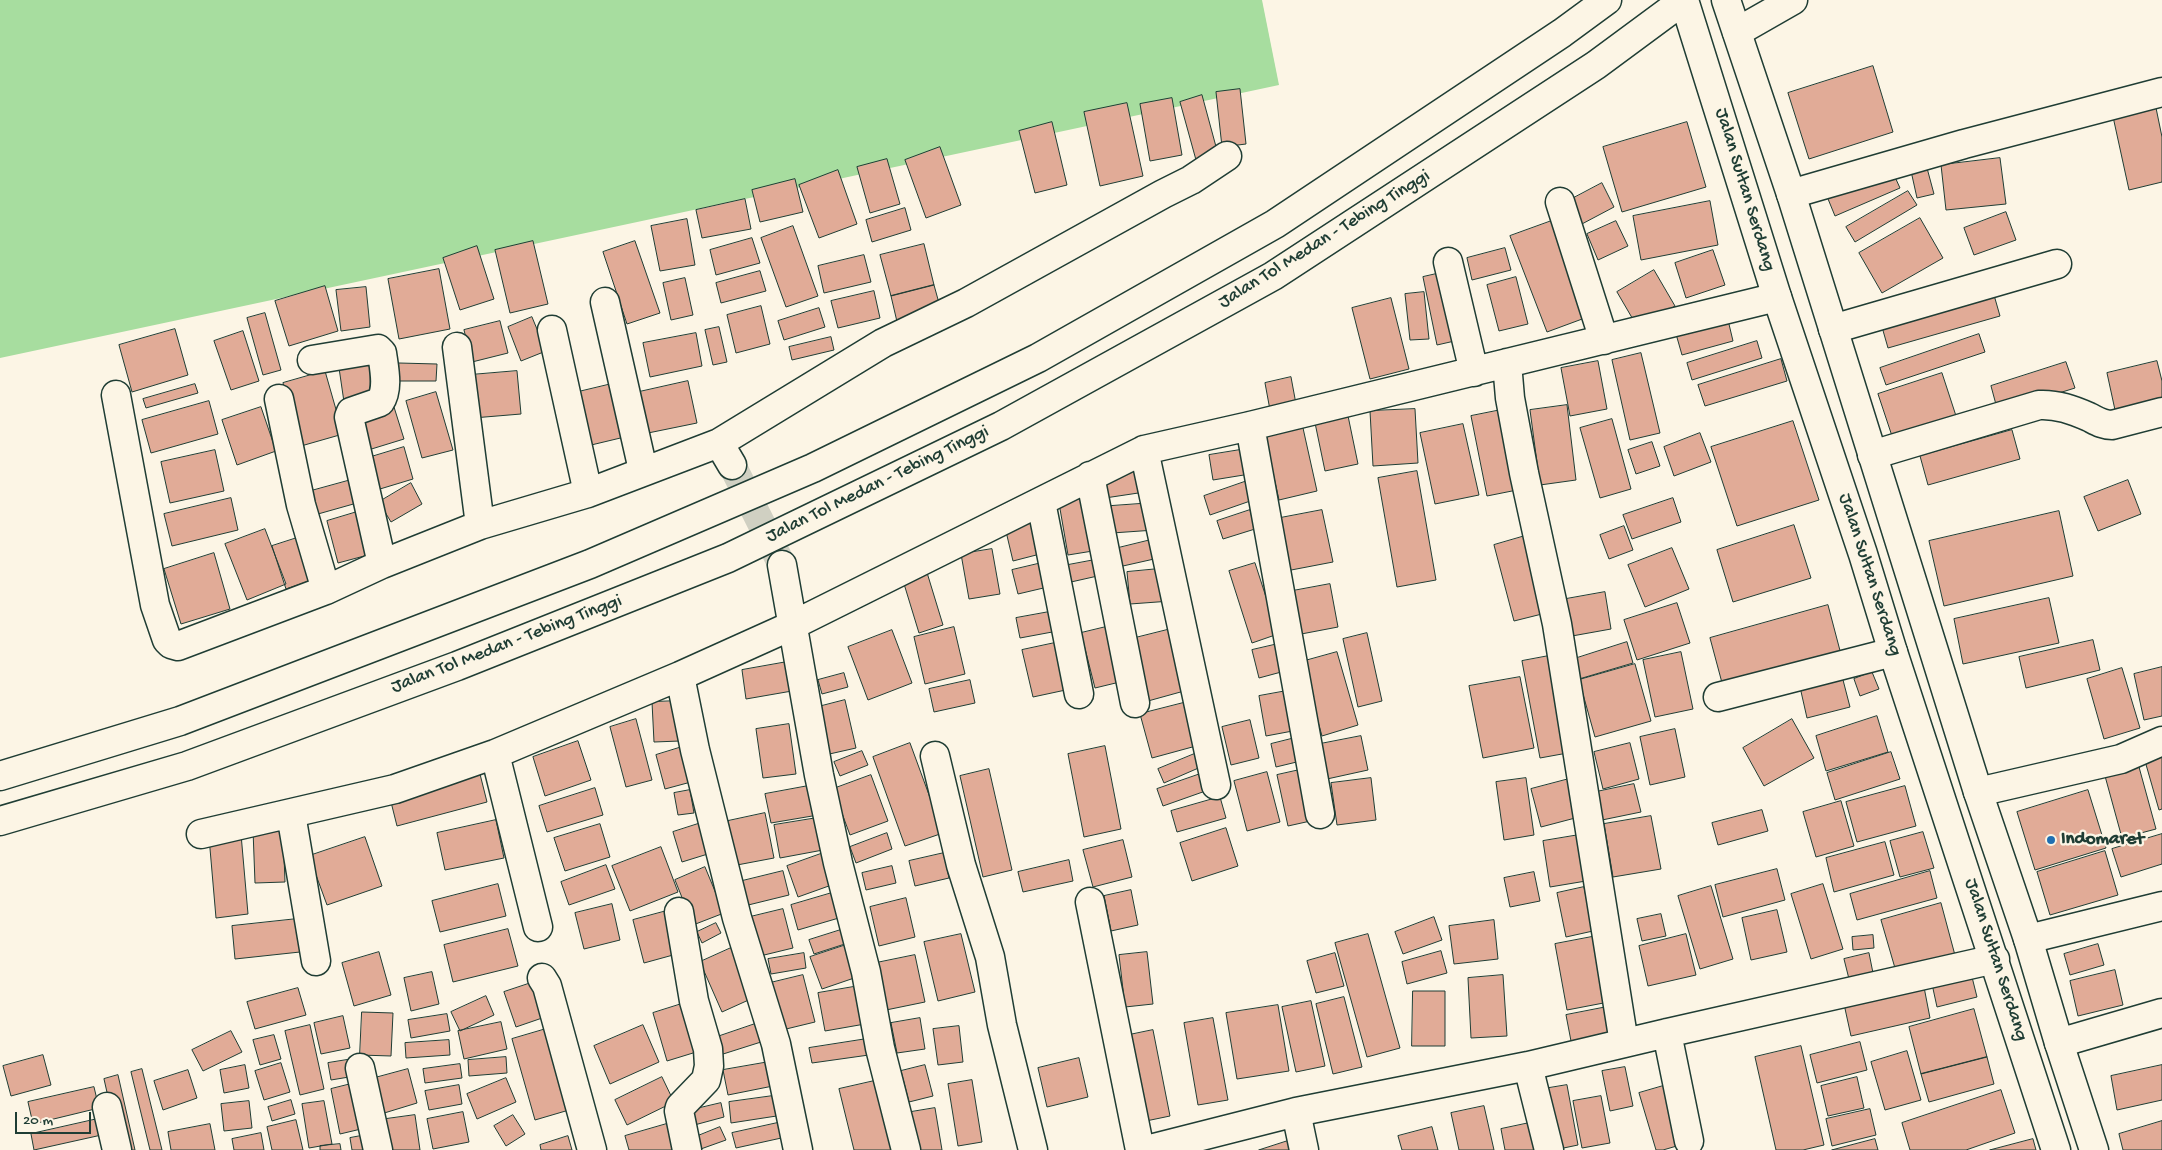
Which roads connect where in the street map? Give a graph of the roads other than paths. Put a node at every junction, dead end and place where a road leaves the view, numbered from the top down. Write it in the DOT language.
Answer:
graph roads {
  1 [pos="1607,0"];
  2 [pos="1684,0"];
  3 [pos="1726,0"];
  4 [pos="1793,0"];
  5 [pos="1737,32"];
  6 [pos="2162,92"];
  7 [pos="1227,156"];
  8 [pos="1791,194"];
  9 [pos="1560,202"];
  10 [pos="1448,262"];
  11 [pos="2057,264"];
  12 [pos="1778,297"];
  13 [pos="605,302"];
  14 [pos="1833,329"];
  15 [pos="552,330"];
  16 [pos="1604,340"];
  17 [pos="457,347"];
  18 [pos="312,360"];
  19 [pos="1507,363"];
  20 [pos="1474,372"];
  21 [pos="116,395"];
  22 [pos="279,399"];
  23 [pos="2162,412"];
  24 [pos="1250,426"];
  25 [pos="1144,450"];
  26 [pos="1872,455"];
  27 [pos="643,470"];
  28 [pos="1090,476"];
  29 [pos="588,493"];
  30 [pos="1041,502"];
  31 [pos="480,525"];
  32 [pos="382,564"];
  33 [pos="782,565"];
  34 [pos="326,590"];
  35 [pos="791,626"];
  36 [pos="1893,652"];
  37 [pos="680,676"];
  38 [pos="1079,694"];
  39 [pos="1718,697"];
  40 [pos="1135,703"];
  41 [pos="2162,741"];
  42 [pos="495,754"];
  43 [pos="935,756"];
  44 [pos="0,776"];
  45 [pos="1216,785"];
  46 [pos="1978,792"];
  47 [pos="291,814"];
  48 [pos="1320,814"];
  49 [pos="0,821"];
  50 [pos="201,834"];
  51 [pos="1090,902"];
  52 [pos="2162,906"];
  53 [pos="679,912"];
  54 [pos="538,927"];
  55 [pos="2028,939"];
  56 [pos="1995,959"];
  57 [pos="316,961"];
  58 [pos="542,978"];
  59 [pos="2162,1013"];
  60 [pos="1666,1033"];
  61 [pos="1624,1043"];
  62 [pos="2059,1043"];
  63 [pos="1528,1066"];
  64 [pos="360,1068"];
  65 [pos="107,1107"];
  66 [pos="1296,1112"];
  67 [pos="1689,1141"];
  68 [pos="117,1150"];
  69 [pos="378,1150"];
  70 [pos="592,1150"];
  71 [pos="687,1150"];
  72 [pos="798,1150"];
  73 [pos="906,1150"];
  74 [pos="1033,1150"];
  75 [pos="1140,1150"];
  76 [pos="1146,1150"];
  77 [pos="1304,1150"];
  78 [pos="1548,1150"];
  79 [pos="2056,1150"];
  80 [pos="2094,1150"];
  1 -- 44 [label="main road"];
  2 -- 12 [label="main road, Jalan Sultan Serdang"];
  2 -- 49 [label="main road, Jalan Tol Medan - Tebing Tinggi"];
  3 -- 5 [label="main road, Jalan Sultan Serdang"];
  4 -- 5 [label="main road"];
  5 -- 8 [label="main road, Jalan Sultan Serdang"];
  6 -- 8 [label="main road"];
  7 -- 27 [label="main road"];
  8 -- 14 [label="main road, Jalan Sultan Serdang"];
  9 -- 16 [label="main road"];
  10 -- 20 [label="main road"];
  11 -- 14 [label="main road"];
  12 -- 16 [label="main road"];
  12 -- 36 [label="main road, Jalan Sultan Serdang"];
  13 -- 27 [label="main road"];
  14 -- 26 [label="main road, Jalan Sultan Serdang"];
  15 -- 29 [label="main road"];
  16 -- 19 [label="main road"];
  17 -- 31 [label="main road"];
  18 -- 32 [label="main road"];
  19 -- 20 [label="main road"];
  19 -- 61 [label="main road"];
  20 -- 24 [label="main road"];
  21 -- 34 [label="main road"];
  22 -- 34 [label="main road"];
  23 -- 26 [label="main road"];
  24 -- 25 [label="main road"];
  24 -- 48 [label="main road"];
  25 -- 28 [label="main road"];
  25 -- 45 [label="main road"];
  26 -- 46 [label="main road, Jalan Sultan Serdang"];
  27 -- 29 [label="main road"];
  28 -- 30 [label="main road"];
  28 -- 40 [label="main road"];
  29 -- 31 [label="main road"];
  30 -- 35 [label="main road"];
  30 -- 38 [label="main road"];
  31 -- 32 [label="main road"];
  32 -- 34 [label="main road"];
  33 -- 35 [label="main road"];
  35 -- 37 [label="main road"];
  35 -- 73 [label="main road"];
  36 -- 39 [label="main road"];
  36 -- 56 [label="main road, Jalan Sultan Serdang"];
  37 -- 42 [label="main road"];
  37 -- 72 [label="main road"];
  41 -- 46 [label="main road"];
  42 -- 47 [label="main road"];
  42 -- 54 [label="main road"];
  43 -- 74 [label="main road"];
  46 -- 55 [label="main road, Jalan Sultan Serdang"];
  47 -- 50 [label="main road"];
  47 -- 57 [label="main road"];
  51 -- 75 [label="main road"];
  52 -- 55 [label="main road"];
  53 -- 71 [label="main road"];
  55 -- 62 [label="main road, Jalan Sultan Serdang"];
  56 -- 60 [label="main road"];
  56 -- 79 [label="main road, Jalan Sultan Serdang"];
  58 -- 70 [label="main road"];
  59 -- 62 [label="main road"];
  60 -- 61 [label="main road"];
  60 -- 67 [label="main road"];
  61 -- 63 [label="main road"];
  62 -- 80 [label="main road, Jalan Sultan Serdang"];
  63 -- 66 [label="main road"];
  63 -- 78 [label="main road"];
  64 -- 69 [label="main road"];
  65 -- 68 [label="main road"];
  66 -- 76 [label="main road"];
  66 -- 77 [label="main road"];
}
